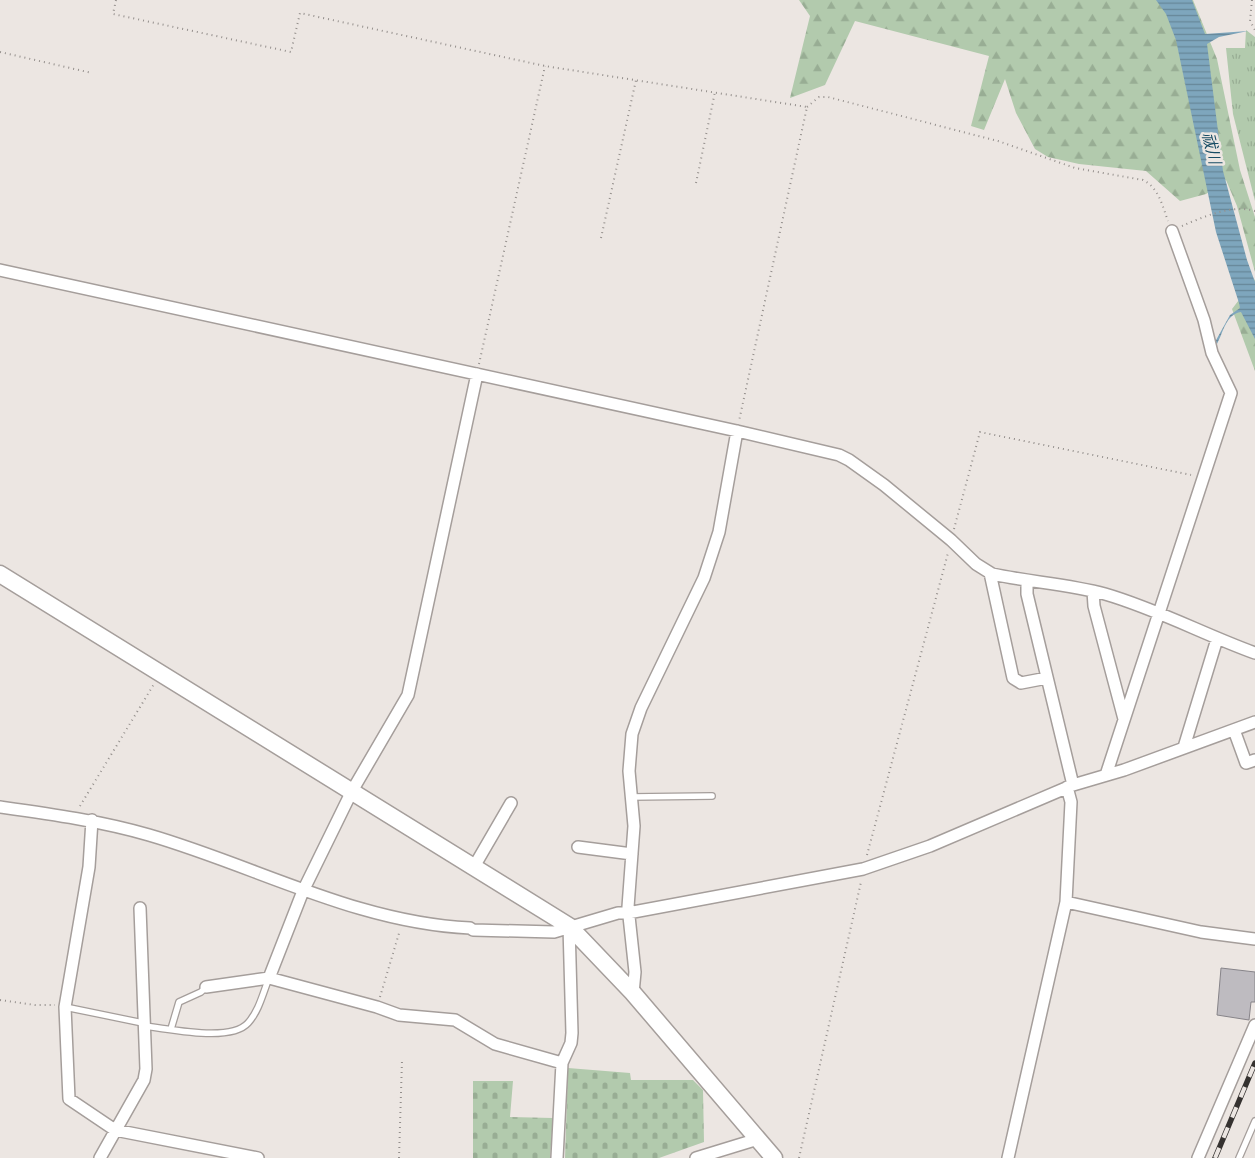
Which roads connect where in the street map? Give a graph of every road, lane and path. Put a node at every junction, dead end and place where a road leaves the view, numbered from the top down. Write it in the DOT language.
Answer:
graph roads {
  1 [pos="116,0"];
  2 [pos="1252,0"];
  3 [pos="1255,30"];
  4 [pos="0,52"];
  5 [pos="545,66"];
  6 [pos="92,73"];
  7 [pos="636,80"];
  8 [pos="715,92"];
  9 [pos="808,107"];
  10 [pos="696,183"];
  11 [pos="1255,211"];
  12 [pos="1172,231"];
  13 [pos="601,238"];
  14 [pos="0,270"];
  15 [pos="476,374"];
  16 [pos="737,431"];
  17 [pos="1203,478"];
  18 [pos="952,540"];
  19 [pos="990,573"];
  20 [pos="0,574"];
  21 [pos="1027,582"];
  22 [pos="1093,591"];
  23 [pos="1160,613"];
  24 [pos="1217,639"];
  25 [pos="1255,653"];
  26 [pos="161,673"];
  27 [pos="1047,678"];
  28 [pos="1124,719"];
  29 [pos="1255,722"];
  30 [pos="1234,730"];
  31 [pos="1184,747"];
  32 [pos="1255,760"];
  33 [pos="1106,775"];
  34 [pos="1070,786"];
  35 [pos="352,791"];
  36 [pos="712,796"];
  37 [pos="631,797"];
  38 [pos="511,803"];
  39 [pos="0,807"];
  40 [pos="77,818"];
  41 [pos="92,820"];
  42 [pos="578,847"];
  43 [pos="632,854"];
  44 [pos="475,865"];
  45 [pos="864,869"];
  46 [pos="303,891"];
  47 [pos="1066,902"];
  48 [pos="140,908"];
  49 [pos="628,913"];
  50 [pos="402,920"];
  51 [pos="569,926"];
  52 [pos="1255,939"];
  53 [pos="269,978"];
  54 [pos="206,987"];
  55 [pos="633,993"];
  56 [pos="0,1000"];
  57 [pos="65,1005"];
  58 [pos="378,1007"];
  59 [pos="143,1024"];
  60 [pos="1255,1025"];
  61 [pos="171,1029"];
  62 [pos="402,1060"];
  63 [pos="562,1063"];
  64 [pos="1255,1121"];
  65 [pos="115,1130"];
  66 [pos="758,1139"];
  67 [pos="100,1158"];
  68 [pos="258,1158"];
  69 [pos="399,1158"];
  70 [pos="557,1158"];
  71 [pos="696,1158"];
  72 [pos="774,1158"];
  73 [pos="799,1158"];
  74 [pos="1008,1158"];
  75 [pos="1198,1158"];
  76 [pos="1240,1158"];
  1 -- 5 [label="path"];
  2 -- 3 [label="path"];
  4 -- 6 [label="path"];
  5 -- 7 [label="path"];
  5 -- 15 [label="path"];
  7 -- 8 [label="path"];
  7 -- 13 [label="path"];
  8 -- 9 [label="path"];
  8 -- 10 [label="path"];
  9 -- 12 [label="path"];
  9 -- 16 [label="path"];
  11 -- 12 [label="path"];
  12 -- 17 [label="street"];
  14 -- 15 [label="street"];
  15 -- 16 [label="street"];
  15 -- 35 [label="street"];
  16 -- 18 [label="street"];
  16 -- 37 [label="street"];
  17 -- 18 [label="path"];
  17 -- 23 [label="street"];
  18 -- 19 [label="street"];
  18 -- 45 [label="path"];
  19 -- 21 [label="street"];
  19 -- 27 [label="street"];
  20 -- 26 [label="street"];
  21 -- 22 [label="street"];
  21 -- 27 [label="street"];
  22 -- 23 [label="street"];
  22 -- 28 [label="street"];
  23 -- 24 [label="street"];
  23 -- 28 [label="street"];
  24 -- 25 [label="street"];
  24 -- 31 [label="street"];
  26 -- 35 [label="street"];
  26 -- 40 [label="path"];
  27 -- 34 [label="street"];
  28 -- 33 [label="street"];
  29 -- 30 [label="street"];
  30 -- 31 [label="street"];
  30 -- 32 [label="street"];
  31 -- 33 [label="street"];
  33 -- 34 [label="street"];
  34 -- 45 [label="street"];
  34 -- 47 [label="street"];
  35 -- 44 [label="street"];
  35 -- 46 [label="street"];
  36 -- 37 [label="lane"];
  37 -- 43 [label="street"];
  38 -- 44 [label="street"];
  39 -- 40 [label="street"];
  40 -- 41 [label="street"];
  41 -- 46 [label="street"];
  41 -- 57 [label="street"];
  42 -- 43 [label="street"];
  43 -- 49 [label="street"];
  44 -- 51 [label="street"];
  45 -- 49 [label="street"];
  45 -- 73 [label="path"];
  46 -- 50 [label="street"];
  46 -- 53 [label="street"];
  47 -- 52 [label="street"];
  47 -- 74 [label="street"];
  48 -- 59 [label="street"];
  49 -- 51 [label="street"];
  49 -- 55 [label="street"];
  50 -- 51 [label="street"];
  50 -- 58 [label="path"];
  51 -- 55 [label="street"];
  51 -- 63 [label="street"];
  53 -- 54 [label="street"];
  53 -- 58 [label="street"];
  53 -- 61 [label="lane"];
  54 -- 61 [label="lane"];
  55 -- 66 [label="street"];
  56 -- 57 [label="path"];
  57 -- 59 [label="lane"];
  57 -- 65 [label="street"];
  58 -- 63 [label="street"];
  59 -- 61 [label="lane"];
  59 -- 65 [label="street"];
  60 -- 75 [label="street"];
  62 -- 69 [label="path"];
  63 -- 70 [label="street"];
  64 -- 76 [label="lane"];
  65 -- 67 [label="street"];
  65 -- 68 [label="street"];
  66 -- 71 [label="street"];
  66 -- 72 [label="street"];
}
